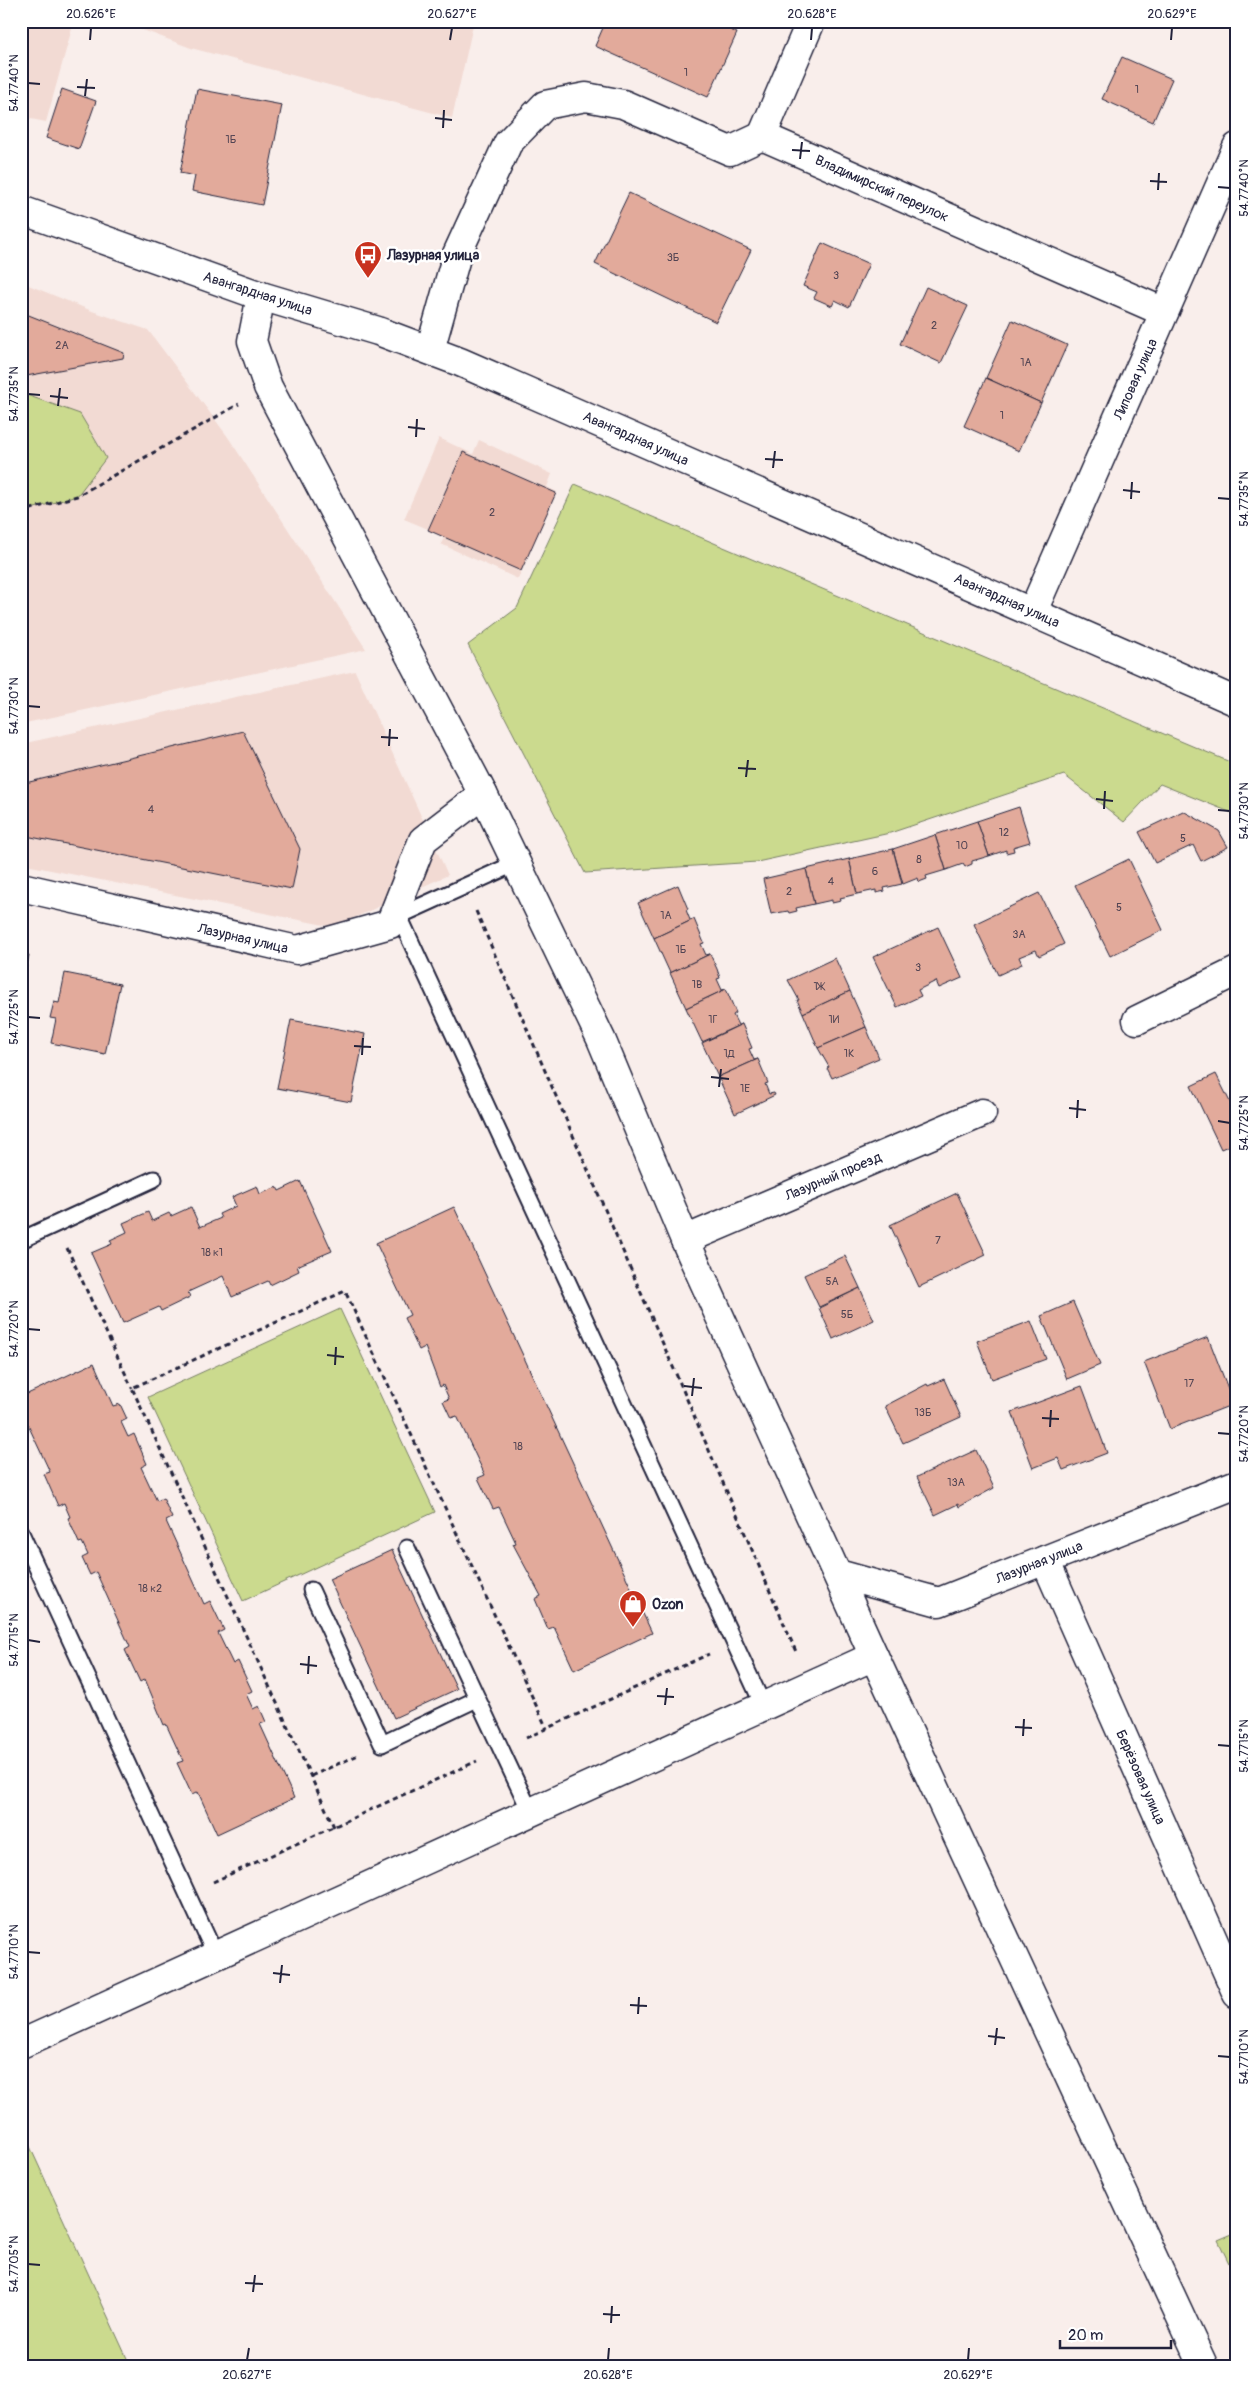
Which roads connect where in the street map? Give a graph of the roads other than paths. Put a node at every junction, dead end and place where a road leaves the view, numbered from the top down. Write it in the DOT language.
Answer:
graph roads {
  1 [pos="810,21"];
  2 [pos="762,136"];
  3 [pos="1237,147"];
  4 [pos="21,210"];
  5 [pos="261,296"];
  6 [pos="1164,312"];
  7 [pos="430,350"];
  8 [pos="1033,611"];
  9 [pos="1237,702"];
  10 [pos="482,794"];
  11 [pos="516,863"];
  12 [pos="21,887"];
  13 [pos="1237,971"];
  14 [pos="1137,1020"];
  15 [pos="982,1113"];
  16 [pos="154,1178"];
  17 [pos="21,1240"];
  18 [pos="685,1240"];
  19 [pos="1237,1484"];
  20 [pos="21,1533"];
  21 [pos="408,1548"];
  22 [pos="1045,1560"];
  23 [pos="838,1574"];
  24 [pos="310,1590"];
  25 [pos="874,1656"];
  26 [pos="478,1699"];
  27 [pos="763,1705"];
  28 [pos="530,1812"];
  29 [pos="215,1954"];
  30 [pos="1237,1994"];
  31 [pos="21,2044"];
  32 [pos="1204,2367"];
  1 -- 2 [label="street"];
  2 -- 6 [label="street, Владимирский переулок"];
  2 -- 7 [label="street"];
  3 -- 6 [label="street, Липовая улица"];
  4 -- 5 [label="street, Авангардная улица"];
  5 -- 7 [label="street, Авангардная улица"];
  5 -- 10 [label="street"];
  6 -- 8 [label="street, Липовая улица"];
  7 -- 8 [label="street, Авангардная улица"];
  8 -- 9 [label="street, Авангардная улица"];
  10 -- 11 [label="street"];
  10 -- 12 [label="street, Лазурная улица"];
  11 -- 18 [label="street"];
  11 -- 27 [label="lane"];
  13 -- 14 [label="street"];
  15 -- 18 [label="street, Лазурный проезд"];
  16 -- 17 [label="lane"];
  18 -- 23 [label="street"];
  19 -- 22 [label="street, Лазурная улица"];
  20 -- 29 [label="lane"];
  21 -- 26 [label="lane"];
  22 -- 23 [label="street, Лазурная улица"];
  22 -- 30 [label="street, Берёзовая улица"];
  23 -- 25 [label="street"];
  24 -- 26 [label="lane"];
  25 -- 27 [label="street"];
  25 -- 32 [label="street"];
  26 -- 28 [label="lane"];
  27 -- 28 [label="street"];
  28 -- 29 [label="street"];
  29 -- 31 [label="street"];
}
